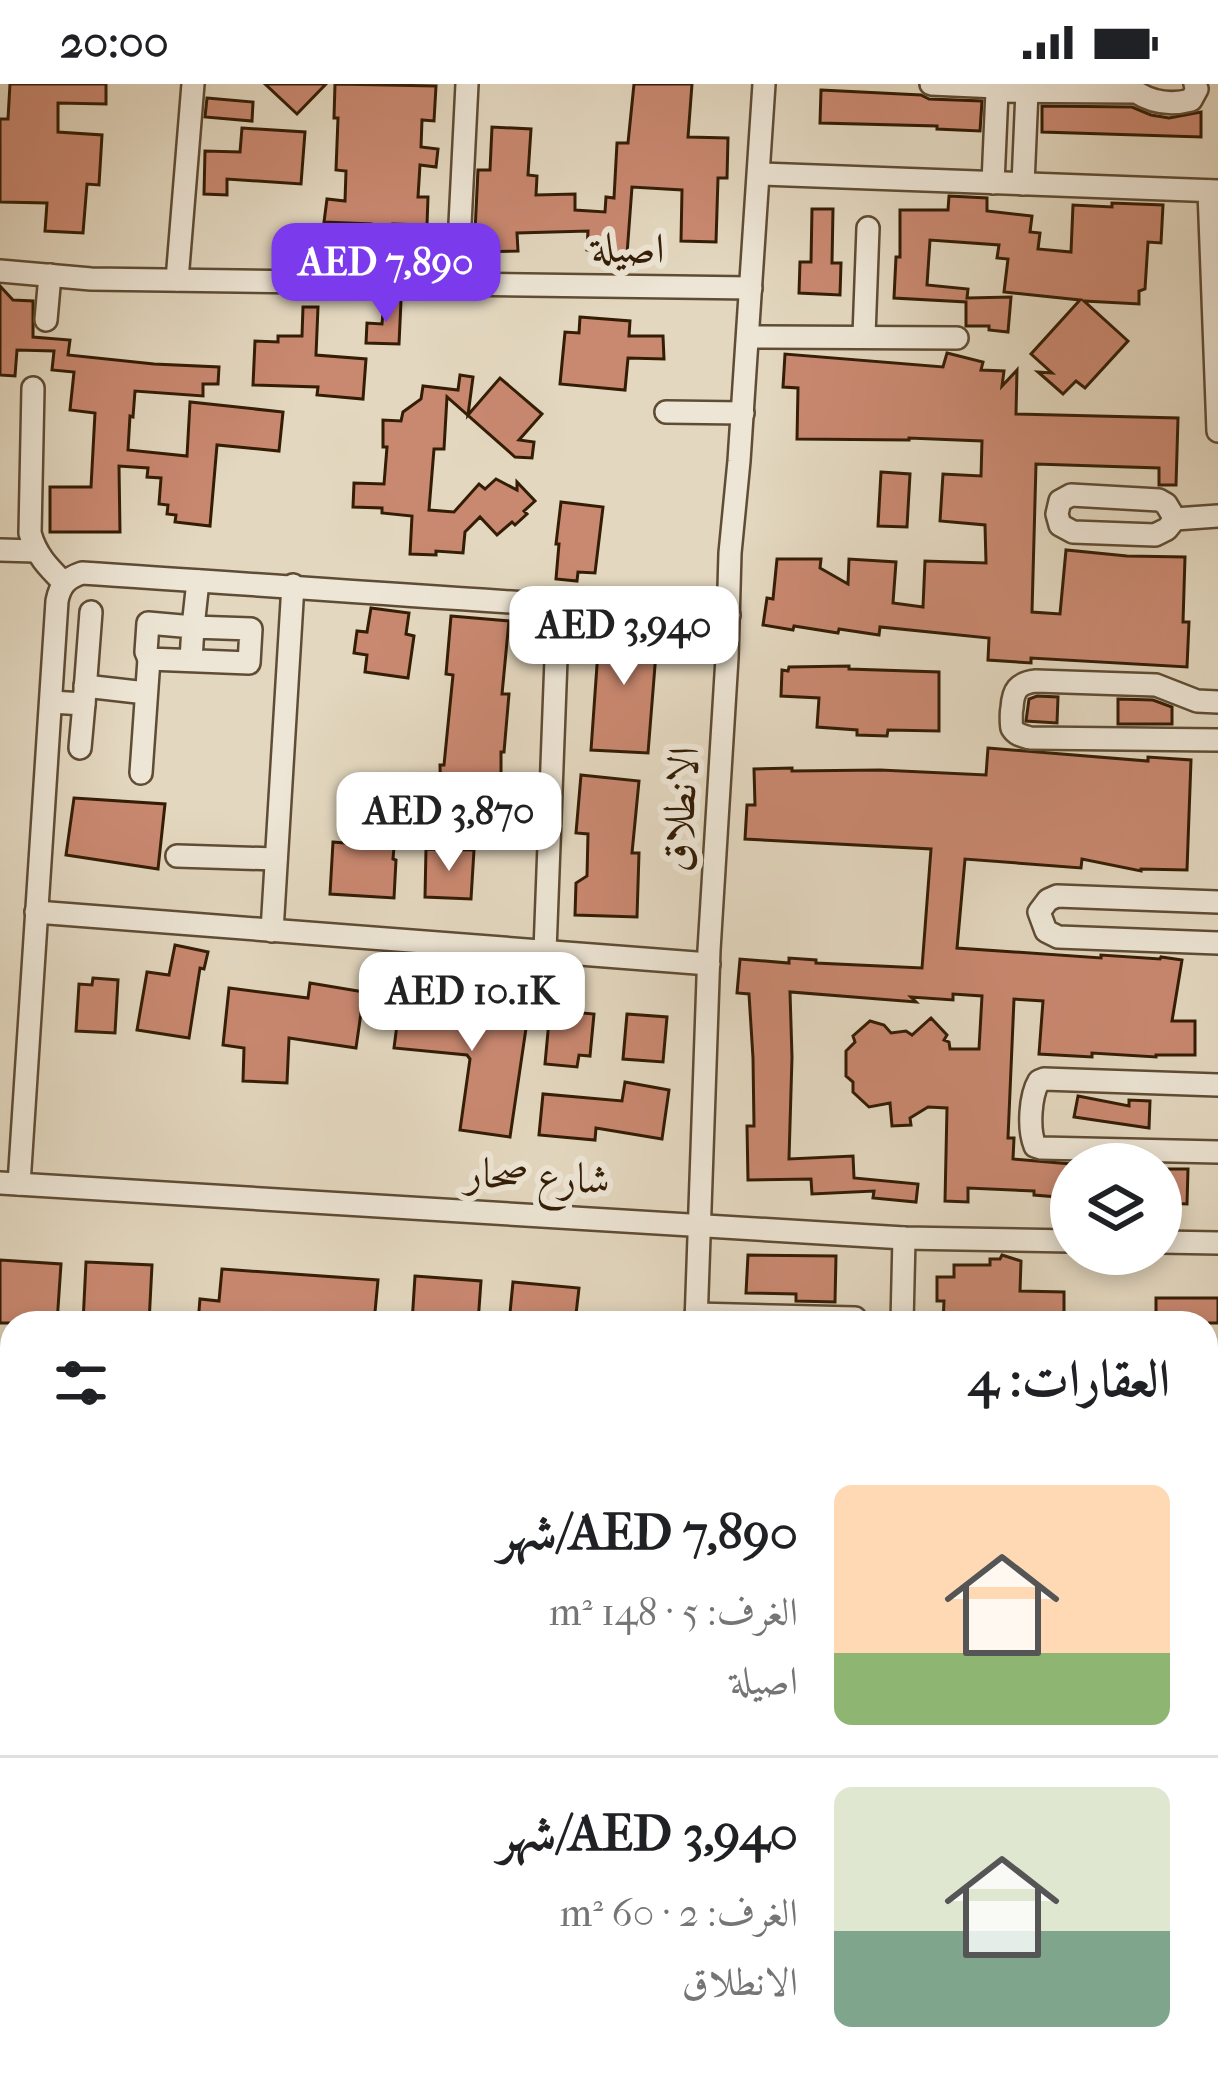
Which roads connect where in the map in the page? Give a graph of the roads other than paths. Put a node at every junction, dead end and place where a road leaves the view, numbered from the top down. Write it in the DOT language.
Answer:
graph roads {
  1 [pos="194,84"];
  2 [pos="467,84"];
  3 [pos="764,84"];
  4 [pos="932,84"];
  5 [pos="1196,84"];
  6 [pos="1082,88"];
  7 [pos="1139,88"];
  8 [pos="997,91"];
  9 [pos="1027,92"];
  10 [pos="759,174"];
  11 [pos="993,183"];
  12 [pos="1023,184"];
  13 [pos="1213,191"];
  14 [pos="868,228"];
  15 [pos="0,271"];
  16 [pos="50,275"];
  17 [pos="177,280"];
  18 [pos="457,284"];
  19 [pos="751,288"];
  20 [pos="46,320"];
  21 [pos="864,336"];
  22 [pos="748,337"];
  23 [pos="957,338"];
  24 [pos="33,388"];
  25 [pos="666,412"];
  26 [pos="743,413"];
  27 [pos="1218,431"];
  28 [pos="1218,515"];
  29 [pos="1175,519"];
  30 [pos="0,550"];
  31 [pos="35,550"];
  32 [pos="198,580"];
  33 [pos="64,583"];
  34 [pos="293,585"];
  35 [pos="558,606"];
  36 [pos="92,612"];
  37 [pos="729,615"];
  38 [pos="193,627"];
  39 [pos="148,659"];
  40 [pos="191,660"];
  41 [pos="146,693"];
  42 [pos="85,695"];
  43 [pos="50,702"];
  44 [pos="1218,702"];
  45 [pos="1218,740"];
  46 [pos="80,748"];
  47 [pos="141,773"];
  48 [pos="177,856"];
  49 [pos="276,860"];
  50 [pos="1218,902"];
  51 [pos="36,912"];
  52 [pos="272,931"];
  53 [pos="1218,943"];
  54 [pos="545,951"];
  55 [pos="709,964"];
  56 [pos="1218,1085"];
  57 [pos="1218,1152"];
  58 [pos="9,1184"];
  59 [pos="701,1224"];
  60 [pos="904,1238"];
  61 [pos="1050,1241"];
  62 [pos="1182,1242"];
  63 [pos="1218,1243"];
  64 [pos="696,1311"];
  65 [pos="902,1311"];
  1 -- 17 [label="street"];
  2 -- 18 [label="street"];
  3 -- 10 [label="street, الانطلاق"];
  4 -- 8 [label="street"];
  5 -- 7 [label="street"];
  6 -- 7 [label="street"];
  6 -- 9 [label="street"];
  8 -- 9 [label="street"];
  8 -- 11 [label="street"];
  9 -- 12 [label="street"];
  10 -- 11 [label="street"];
  10 -- 19 [label="street, الانطلاق"];
  11 -- 12 [label="street"];
  12 -- 13 [label="street"];
  13 -- 27 [label="street"];
  14 -- 21 [label="street"];
  15 -- 16 [label="street, اصيلة"];
  16 -- 17 [label="street, اصيلة"];
  16 -- 20 [label="street"];
  17 -- 18 [label="street, اصيلة"];
  18 -- 19 [label="street, اصيلة"];
  19 -- 22 [label="street, الانطلاق"];
  21 -- 22 [label="street"];
  21 -- 23 [label="street"];
  22 -- 26 [label="street, الانطلاق"];
  24 -- 31 [label="street"];
  25 -- 26 [label="street"];
  26 -- 37 [label="street, الانطلاق"];
  28 -- 29 [label="street"];
  29 -- 29 [label="street"];
  30 -- 31 [label="street"];
  31 -- 33 [label="street"];
  32 -- 33 [label="street"];
  32 -- 34 [label="street"];
  32 -- 38 [label="street"];
  33 -- 43 [label="street"];
  34 -- 35 [label="street"];
  34 -- 49 [label="street"];
  35 -- 37 [label="street"];
  35 -- 54 [label="street"];
  36 -- 42 [label="street"];
  37 -- 55 [label="street, الانطلاق"];
  38 -- 39 [label="street"];
  38 -- 40 [label="street"];
  38 -- 40 [label="street"];
  39 -- 40 [label="street"];
  39 -- 41 [label="street"];
  41 -- 42 [label="street"];
  41 -- 47 [label="street"];
  42 -- 43 [label="street"];
  42 -- 46 [label="street"];
  43 -- 51 [label="street"];
  44 -- 45 [label="street"];
  48 -- 49 [label="street"];
  49 -- 52 [label="street"];
  50 -- 53 [label="street"];
  51 -- 52 [label="street"];
  51 -- 58 [label="street"];
  52 -- 54 [label="street"];
  54 -- 55 [label="street"];
  55 -- 59 [label="street, الانطلاق"];
  56 -- 57 [label="street"];
  58 -- 59 [label="street, شارع صحار"];
  59 -- 60 [label="street, شارع صحار"];
  59 -- 64 [label="street, الانطلاق"];
  60 -- 61 [label="street, شارع صحار"];
  60 -- 65 [label="street"];
  62 -- 63 [label="street"];
}
